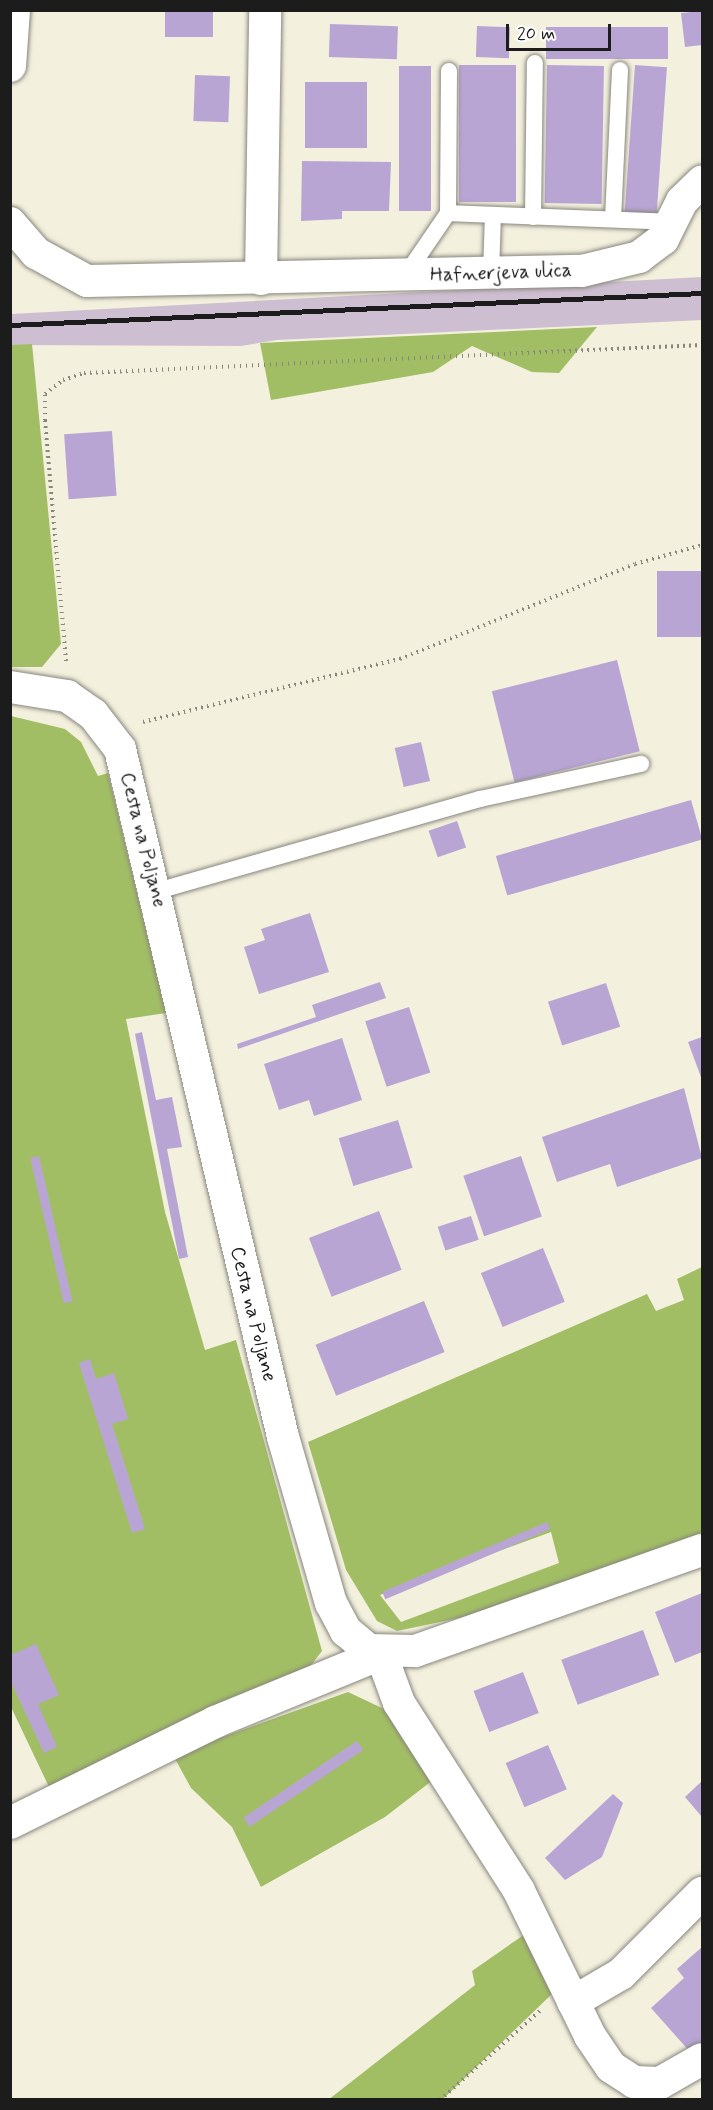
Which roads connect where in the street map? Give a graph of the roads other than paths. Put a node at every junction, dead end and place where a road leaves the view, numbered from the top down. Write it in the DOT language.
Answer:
graph roads {
  1 [pos="14,10"];
  2 [pos="265,10"];
  3 [pos="535,63"];
  4 [pos="10,66"];
  5 [pos="620,70"];
  6 [pos="448,71"];
  7 [pos="702,182"];
  8 [pos="448,213"];
  9 [pos="493,215"];
  10 [pos="532,216"];
  11 [pos="613,219"];
  12 [pos="673,222"];
  13 [pos="10,223"];
  14 [pos="491,274"];
  15 [pos="405,276"];
  16 [pos="261,279"];
  17 [pos="10,687"];
  18 [pos="641,764"];
  19 [pos="157,891"];
  20 [pos="702,1550"];
  21 [pos="381,1654"];
  22 [pos="10,1823"];
  23 [pos="702,1893"];
  24 [pos="569,1993"];
  25 [pos="702,2059"];
  1 -- 4 [label="street"];
  2 -- 16 [label="street"];
  3 -- 10 [label="lane"];
  5 -- 11 [label="lane"];
  6 -- 8 [label="lane"];
  7 -- 12 [label="street, Hafnerjeva ulica"];
  8 -- 9 [label="lane"];
  8 -- 15 [label="lane"];
  9 -- 10 [label="lane"];
  9 -- 14 [label="lane"];
  10 -- 11 [label="lane"];
  11 -- 12 [label="lane"];
  12 -- 14 [label="street, Hafnerjeva ulica"];
  13 -- 16 [label="street, Hafnerjeva ulica"];
  14 -- 15 [label="street, Hafnerjeva ulica"];
  15 -- 16 [label="street, Hafnerjeva ulica"];
  17 -- 19 [label="street, Cesta na Poljane"];
  18 -- 19 [label="lane"];
  19 -- 21 [label="street, Cesta na Poljane"];
  20 -- 21 [label="street"];
  21 -- 22 [label="street"];
  21 -- 24 [label="street"];
  23 -- 24 [label="street"];
  24 -- 25 [label="street"];
}
